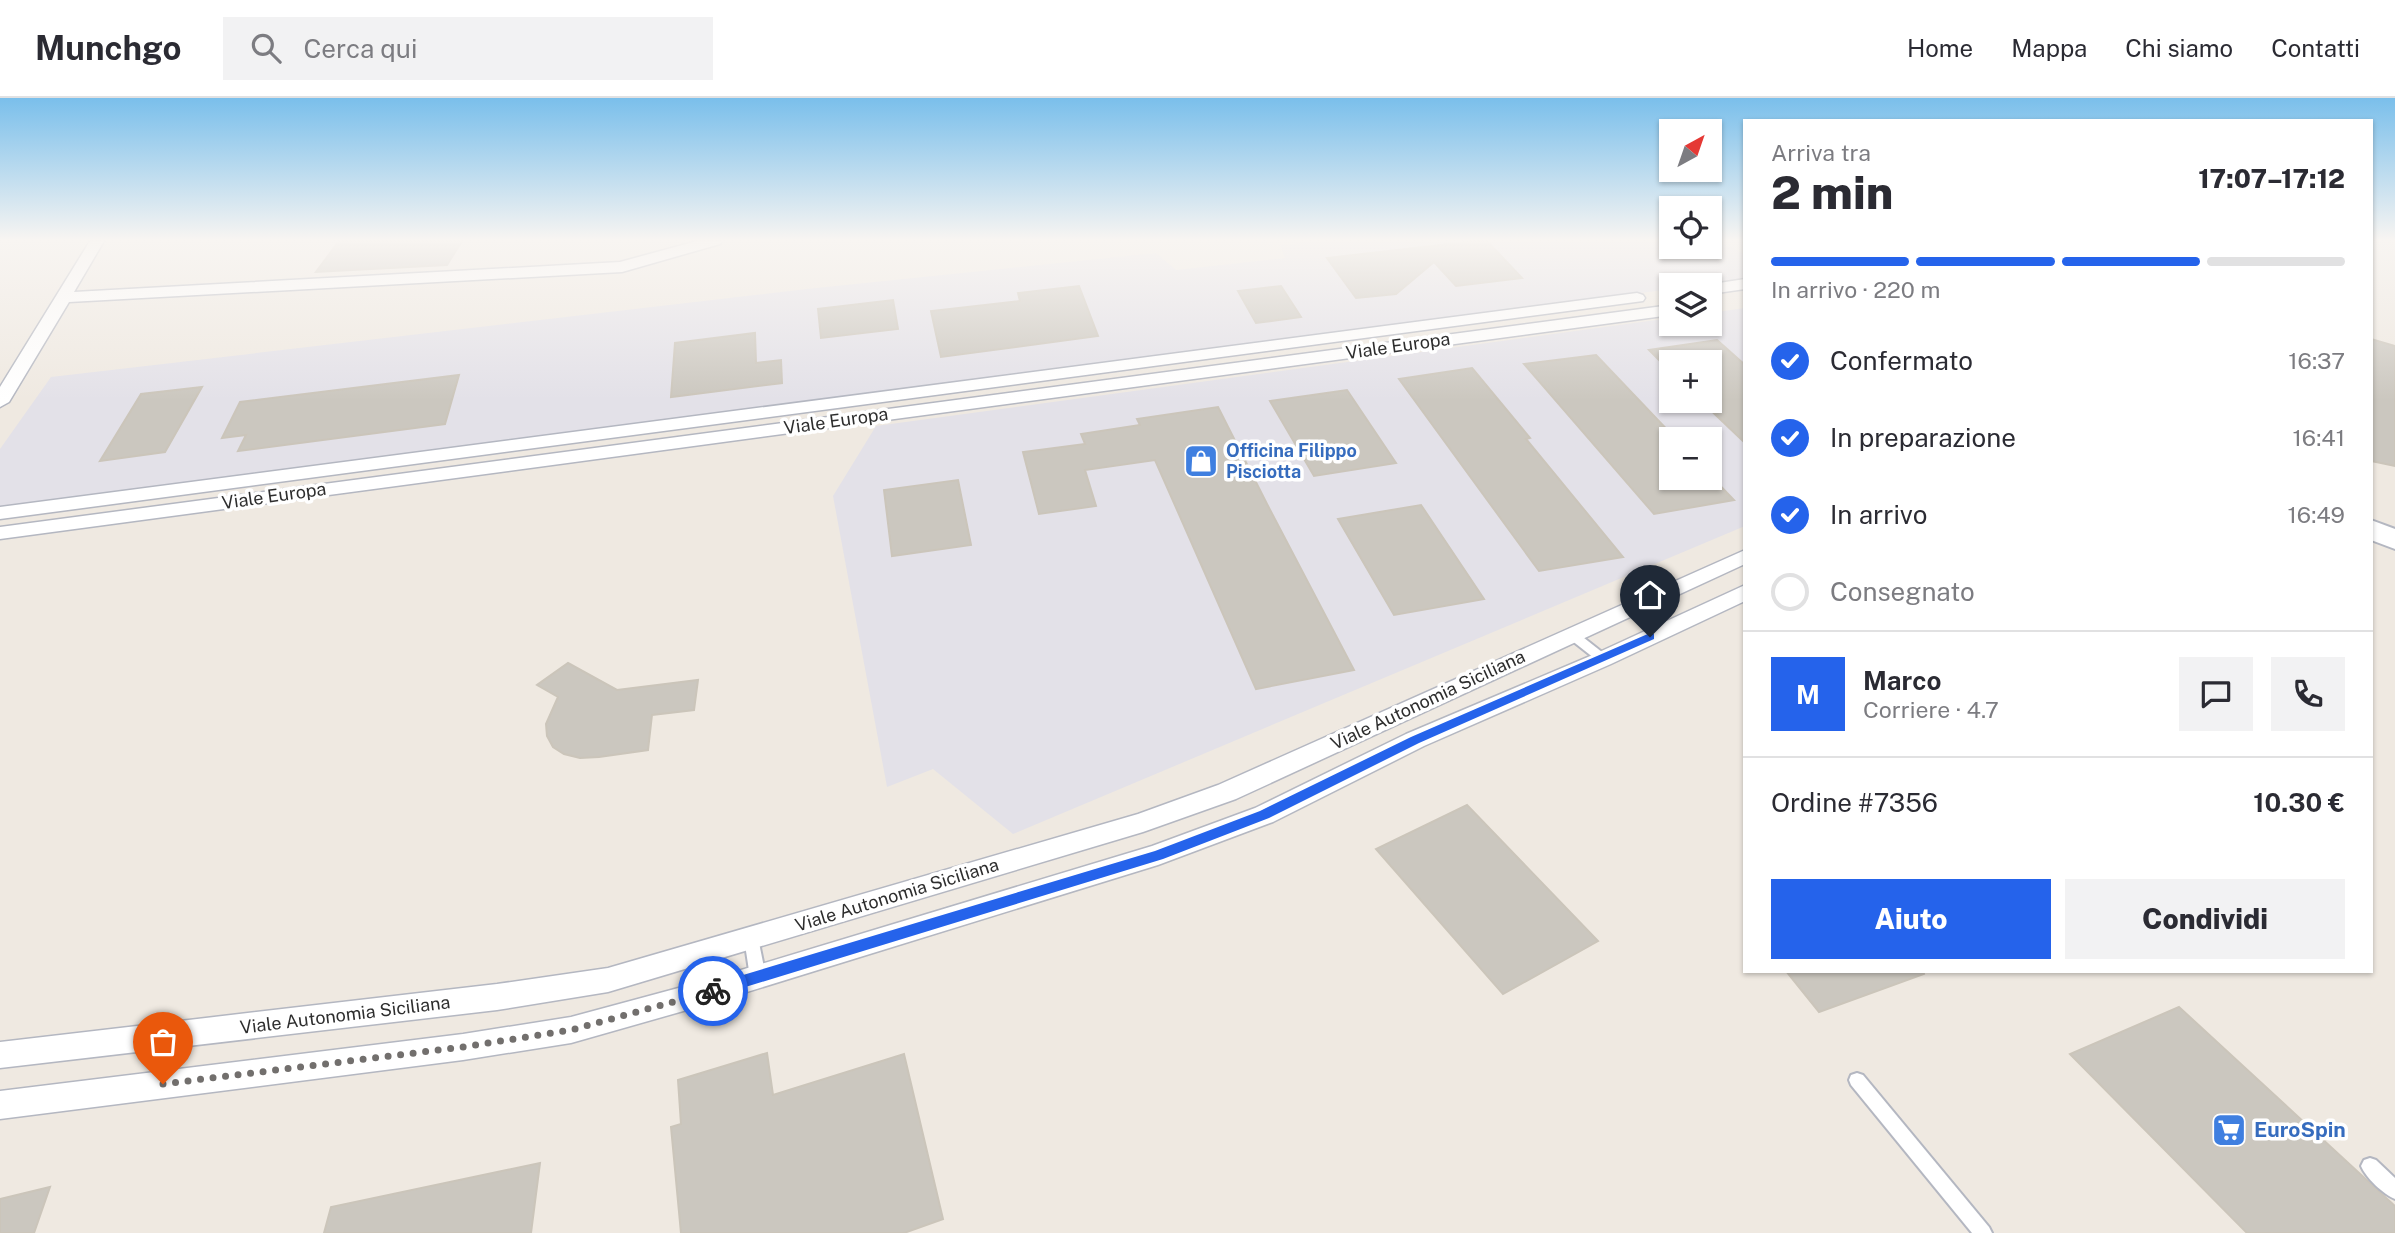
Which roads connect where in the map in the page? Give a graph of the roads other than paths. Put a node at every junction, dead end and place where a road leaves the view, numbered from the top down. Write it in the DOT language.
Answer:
graph roads {
  1 [pos="66,294"];
  2 [pos="120,294"];
  3 [pos="1659,296"];
  4 [pos="64,297"];
  5 [pos="1743,300"];
  6 [pos="1722,303"];
  7 [pos="1659,311"];
  8 [pos="1311,349"];
  9 [pos="0,402"];
  10 [pos="0,417"];
  11 [pos="683,432"];
  12 [pos="0,513"];
  13 [pos="2373,530"];
  14 [pos="0,533"];
  15 [pos="2395,540"];
  16 [pos="1743,557"];
  17 [pos="1743,593"];
  18 [pos="1570,634"];
  19 [pos="1603,659"];
  20 [pos="751,938"];
  21 [pos="758,977"];
  22 [pos="0,1055"];
  23 [pos="1857,1080"];
  24 [pos="0,1105"];
  25 [pos="2370,1166"];
  26 [pos="2395,1189"];
  27 [pos="1983,1233"];
  1 -- 4 [label="street"];
  2 -- 4 [label="street"];
  3 -- 8 [label="street, Viale Europa"];
  4 -- 9 [label="street"];
  5 -- 6 [label="street"];
  7 -- 8 [label="street, Viale Europa"];
  8 -- 11 [label="street, Viale Europa"];
  9 -- 10 [label="street"];
  11 -- 12 [label="street, Viale Europa"];
  11 -- 14 [label="street, Viale Europa"];
  13 -- 15 [label="street"];
  16 -- 18 [label="street, Viale Autonomia Siciliana"];
  17 -- 19 [label="street, Viale Autonomia Siciliana"];
  18 -- 19 [label="lane"];
  18 -- 20 [label="street, Viale Autonomia Siciliana"];
  19 -- 21 [label="street, Viale Autonomia Siciliana"];
  20 -- 21 [label="lane"];
  20 -- 22 [label="street, Viale Autonomia Siciliana"];
  21 -- 24 [label="street, Viale Autonomia Siciliana"];
  23 -- 27 [label="lane"];
  25 -- 26 [label="lane"];
}
